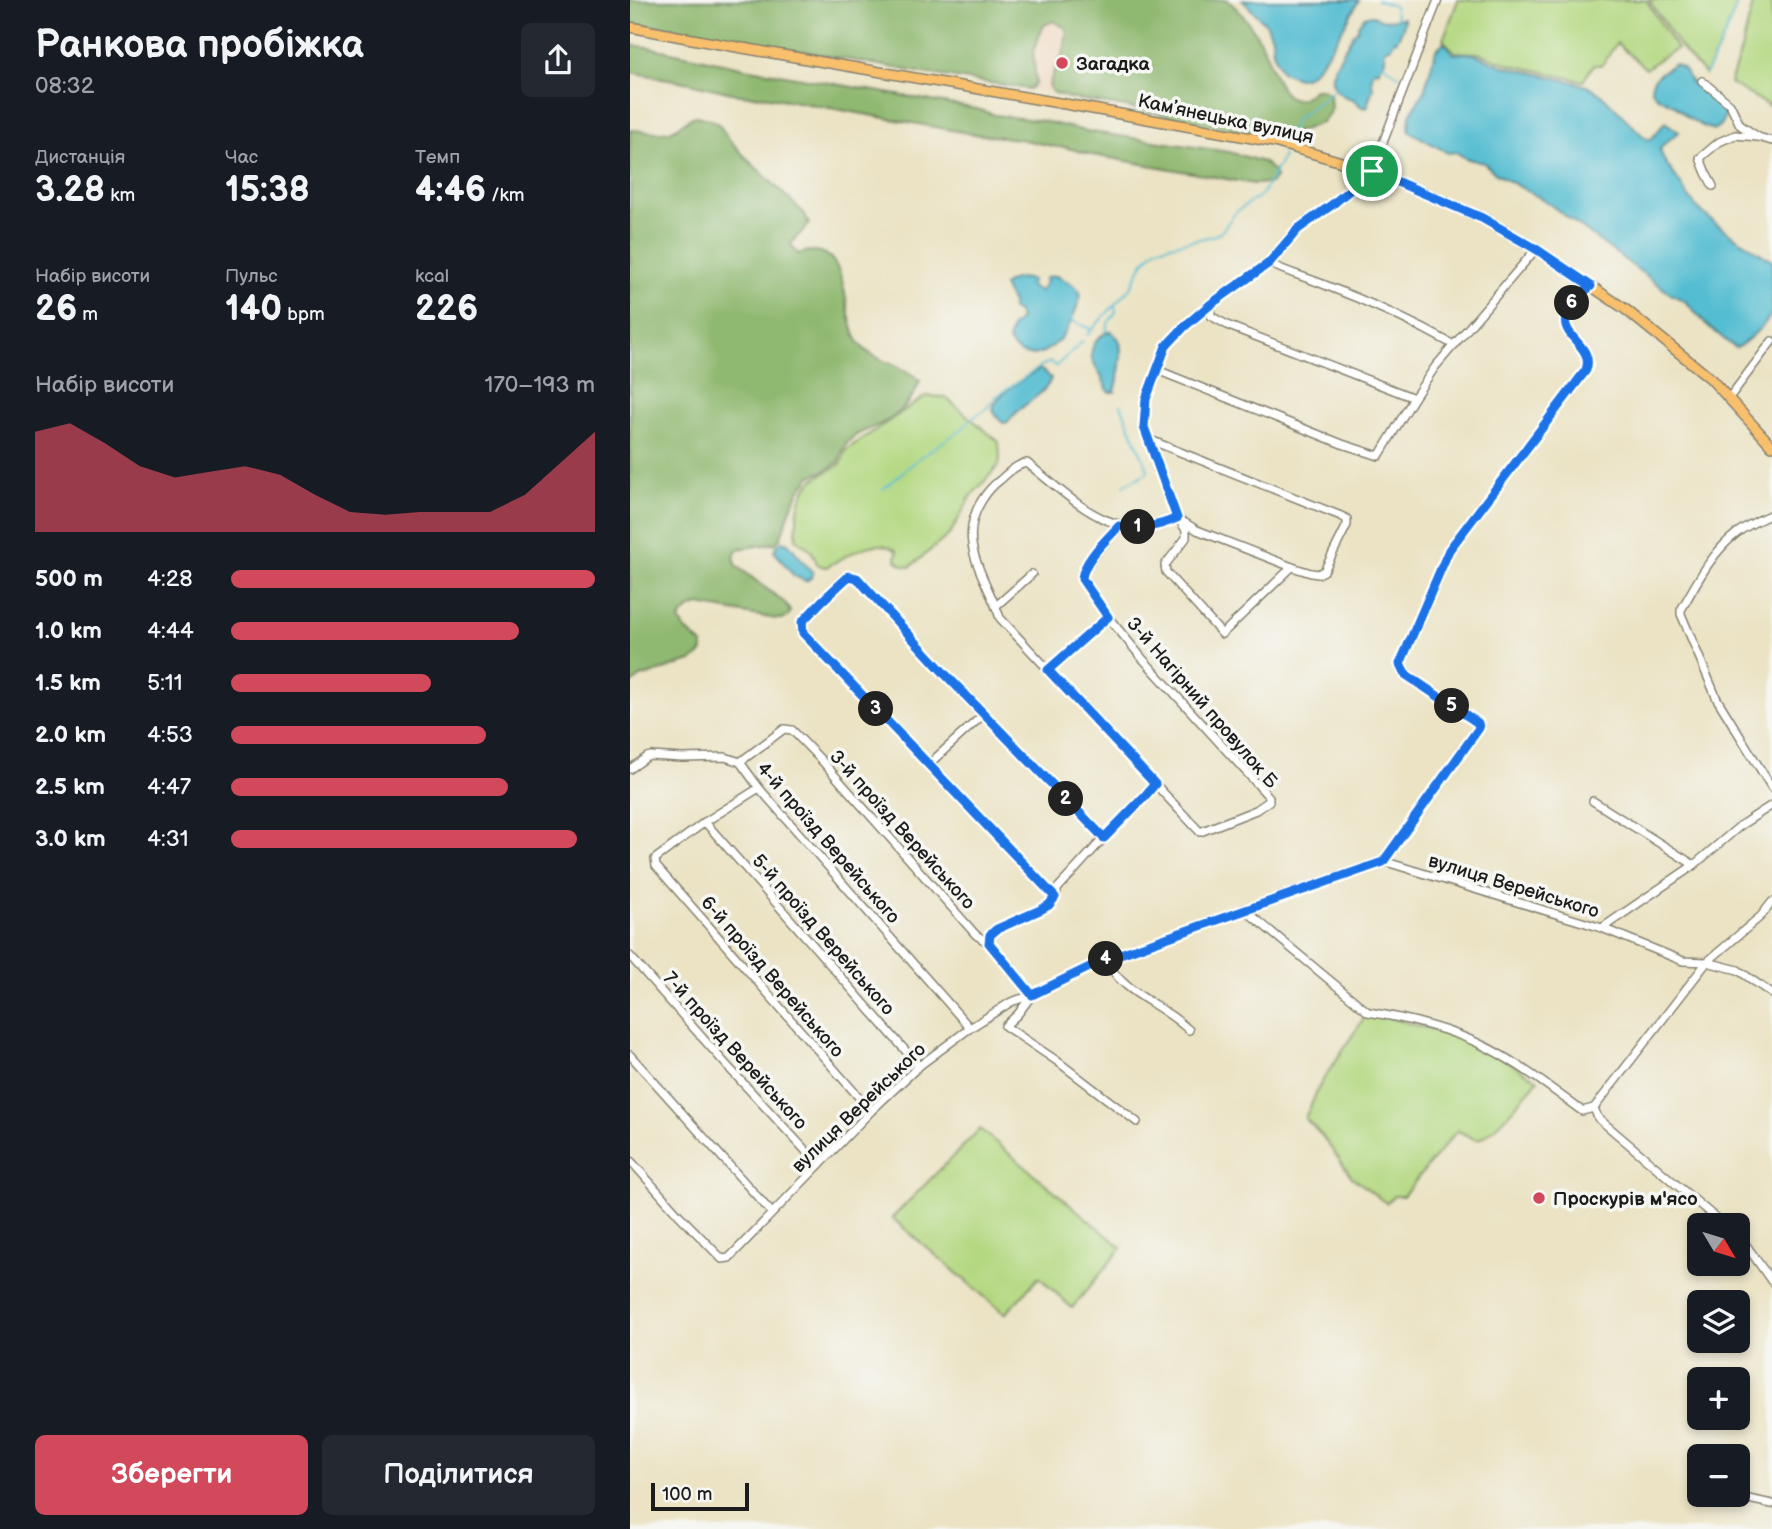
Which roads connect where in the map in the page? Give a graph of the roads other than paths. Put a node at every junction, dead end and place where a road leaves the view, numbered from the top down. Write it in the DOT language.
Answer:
graph roads {
  1 [pos="1438,0"];
  2 [pos="630,27"];
  3 [pos="1702,82"];
  4 [pos="1758,137"];
  5 [pos="1772,141"];
  6 [pos="1372,171"];
  7 [pos="1713,186"];
  8 [pos="1536,249"];
  9 [pos="1269,263"];
  10 [pos="1591,286"];
  11 [pos="1211,304"];
  12 [pos="1772,341"];
  13 [pos="1454,345"];
  14 [pos="1157,370"];
  15 [pos="1414,398"];
  16 [pos="1729,398"];
  17 [pos="1150,440"];
  18 [pos="1772,446"];
  19 [pos="1772,514"];
  20 [pos="1177,518"];
  21 [pos="1119,526"];
  22 [pos="1186,530"];
  23 [pos="1197,530"];
  24 [pos="1292,567"];
  25 [pos="1032,574"];
  26 [pos="996,606"];
  27 [pos="1108,617"];
  28 [pos="1048,670"];
  29 [pos="984,714"];
  30 [pos="740,762"];
  31 [pos="929,764"];
  32 [pos="630,769"];
  33 [pos="1155,784"];
  34 [pos="759,788"];
  35 [pos="1772,788"];
  36 [pos="1593,801"];
  37 [pos="1772,805"];
  38 [pos="705,822"];
  39 [pos="1104,838"];
  40 [pos="1383,862"];
  41 [pos="1693,865"];
  42 [pos="1055,897"];
  43 [pos="1772,902"];
  44 [pos="1244,909"];
  45 [pos="1602,928"];
  46 [pos="989,943"];
  47 [pos="630,956"];
  48 [pos="1106,959"];
  49 [pos="1707,962"];
  50 [pos="1772,994"];
  51 [pos="1032,995"];
  52 [pos="970,1028"];
  53 [pos="1189,1030"];
  54 [pos="630,1055"];
  55 [pos="919,1066"];
  56 [pos="1594,1108"];
  57 [pos="872,1111"];
  58 [pos="1137,1122"];
  59 [pos="630,1160"];
  60 [pos="819,1165"];
  61 [pos="772,1213"];
  62 [pos="1710,1213"];
  63 [pos="1750,1251"];
  64 [pos="1772,1282"];
  65 [pos="1750,1499"];
  66 [pos="1772,1504"];
  1 -- 6 [label="street"];
  2 -- 6 [label="main road, Камʼянецька вулиця"];
  3 -- 4 [label="street"];
  4 -- 5 [label="street"];
  4 -- 7 [label="street"];
  6 -- 8 [label="main road, Камʼянецька вулиця"];
  6 -- 9 [label="street"];
  8 -- 10 [label="main road, Камʼянецька вулиця"];
  8 -- 13 [label="street"];
  9 -- 11 [label="street"];
  9 -- 13 [label="street"];
  10 -- 16 [label="main road, Камʼянецька вулиця"];
  10 -- 40 [label="street"];
  11 -- 14 [label="street"];
  11 -- 15 [label="street"];
  12 -- 16 [label="street"];
  13 -- 15 [label="street"];
  14 -- 15 [label="street"];
  14 -- 17 [label="street"];
  16 -- 18 [label="main road, Камʼянецька вулиця"];
  17 -- 20 [label="street"];
  17 -- 24 [label="street"];
  19 -- 35 [label="street"];
  20 -- 21 [label="street"];
  20 -- 22 [label="street"];
  20 -- 23 [label="street"];
  21 -- 26 [label="street, 3-й Нагірний провулок Б"];
  21 -- 27 [label="street, 3-й Нагірний провулок Б"];
  22 -- 23 [label="street"];
  22 -- 24 [label="street"];
  23 -- 24 [label="street"];
  25 -- 26 [label="street"];
  26 -- 28 [label="street, 3-й Нагірний провулок Б"];
  27 -- 28 [label="street"];
  27 -- 33 [label="street, 3-й Нагірний провулок Б"];
  28 -- 33 [label="street, 3-й Нагірний провулок Б"];
  29 -- 31 [label="street"];
  29 -- 31 [label="street"];
  29 -- 39 [label="street"];
  30 -- 32 [label="street, 4-й проїзд Верейського"];
  30 -- 34 [label="street, 4-й проїзд Верейського"];
  30 -- 46 [label="street, 3-й проїзд Верейського"];
  31 -- 42 [label="street"];
  33 -- 39 [label="street"];
  34 -- 38 [label="street"];
  34 -- 52 [label="street, 4-й проїзд Верейського"];
  36 -- 41 [label="street"];
  37 -- 41 [label="street"];
  38 -- 55 [label="street, 5-й проїзд Верейського"];
  38 -- 57 [label="street, 6-й проїзд Верейського"];
  39 -- 42 [label="street"];
  40 -- 44 [label="street, вулиця Верейського"];
  40 -- 45 [label="street, вулиця Верейського"];
  41 -- 45 [label="street"];
  42 -- 46 [label="street"];
  43 -- 49 [label="street"];
  44 -- 48 [label="street, вулиця Верейського"];
  44 -- 56 [label="street"];
  45 -- 49 [label="street, вулиця Верейського"];
  46 -- 51 [label="street, 3-й проїзд Верейського"];
  47 -- 60 [label="street, 7-й проїзд Верейського"];
  48 -- 51 [label="street, вулиця Верейського"];
  48 -- 53 [label="street"];
  49 -- 50 [label="street, вулиця Верейського"];
  49 -- 56 [label="street"];
  51 -- 52 [label="street, вулиця Верейського"];
  51 -- 58 [label="street"];
  52 -- 55 [label="street, вулиця Верейського"];
  54 -- 61 [label="street"];
  55 -- 57 [label="street, вулиця Верейського"];
  56 -- 62 [label="street"];
  57 -- 60 [label="street, вулиця Верейського"];
  59 -- 61 [label="street, вулиця Верейського"];
  60 -- 61 [label="street, вулиця Верейського"];
  63 -- 64 [label="street"];
  65 -- 66 [label="street"];
}
